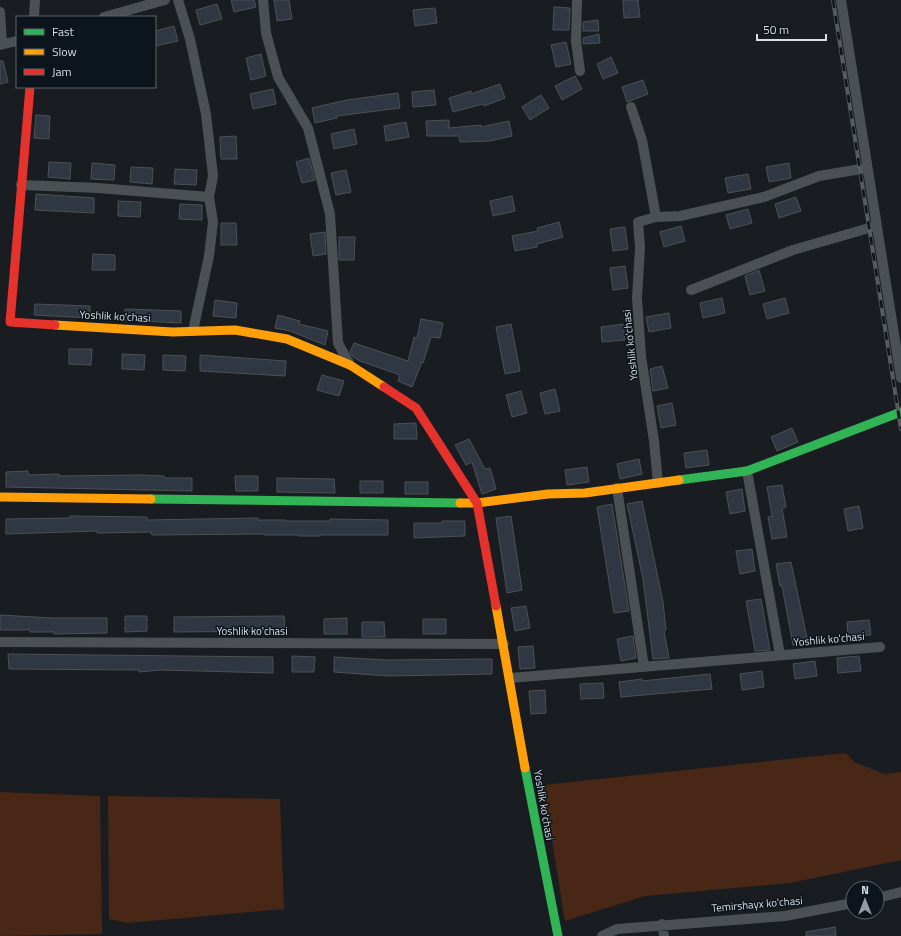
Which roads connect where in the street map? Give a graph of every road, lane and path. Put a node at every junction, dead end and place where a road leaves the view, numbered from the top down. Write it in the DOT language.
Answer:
graph roads {
  1 [pos="35,0"];
  2 [pos="165,0"];
  3 [pos="178,0"];
  4 [pos="263,0"];
  5 [pos="576,0"];
  6 [pos="841,0"];
  7 [pos="0,12"];
  8 [pos="34,16"];
  9 [pos="108,16"];
  10 [pos="16,41"];
  11 [pos="1,45"];
  12 [pos="580,71"];
  13 [pos="30,88"];
  14 [pos="631,108"];
  15 [pos="867,168"];
  16 [pos="21,185"];
  17 [pos="209,197"];
  18 [pos="656,217"];
  19 [pos="876,226"];
  20 [pos="691,290"];
  21 [pos="193,331"];
  22 [pos="350,366"];
  23 [pos="901,378"];
  24 [pos="901,412"];
  25 [pos="747,471"];
  26 [pos="658,483"];
  27 [pos="617,488"];
  28 [pos="0,497"];
  29 [pos="477,503"];
  30 [pos="0,642"];
  31 [pos="504,644"];
  32 [pos="880,647"];
  33 [pos="780,656"];
  34 [pos="644,667"];
  35 [pos="510,678"];
  36 [pos="901,892"];
  37 [pos="885,896"];
  38 [pos="845,905"];
  39 [pos="662,924"];
  40 [pos="558,936"];
  41 [pos="602,936"];
  42 [pos="664,936"];
  1 -- 8 [label="street"];
  2 -- 9 [label="street"];
  3 -- 17 [label="street"];
  4 -- 22 [label="street, Yoshlik ko'chasi"];
  5 -- 12 [label="street"];
  6 -- 15 [label="street"];
  7 -- 11 [label="street"];
  10 -- 11 [label="street"];
  13 -- 16 [label="street, Yoshlik ko'chasi"];
  14 -- 18 [label="street"];
  15 -- 18 [label="street, Yoshlik ko'chasi"];
  15 -- 19 [label="street"];
  16 -- 17 [label="street"];
  16 -- 21 [label="street, Yoshlik ko'chasi"];
  17 -- 21 [label="street"];
  18 -- 26 [label="street, Yoshlik ko'chasi"];
  19 -- 20 [label="street"];
  19 -- 23 [label="street"];
  21 -- 22 [label="street, Yoshlik ko'chasi"];
  22 -- 29 [label="street, Yoshlik ko'chasi"];
  24 -- 25 [label="street"];
  25 -- 26 [label="street"];
  25 -- 33 [label="street, Yoshlik ko'chasi"];
  26 -- 27 [label="street"];
  27 -- 29 [label="street"];
  27 -- 34 [label="street"];
  28 -- 29 [label="street"];
  29 -- 31 [label="street, Yoshlik ko'chasi"];
  30 -- 31 [label="street, Yoshlik ko'chasi"];
  31 -- 35 [label="street, Yoshlik ko'chasi"];
  32 -- 33 [label="street, Yoshlik ko'chasi"];
  33 -- 34 [label="street, Yoshlik ko'chasi"];
  34 -- 35 [label="street, Yoshlik ko'chasi"];
  35 -- 40 [label="street, Yoshlik ko'chasi"];
  36 -- 37 [label="street"];
  38 -- 39 [label="street, Temirshayx ko'chasi"];
  39 -- 41 [label="street, Temirshayx ko'chasi"];
  39 -- 42 [label="street"];
}
